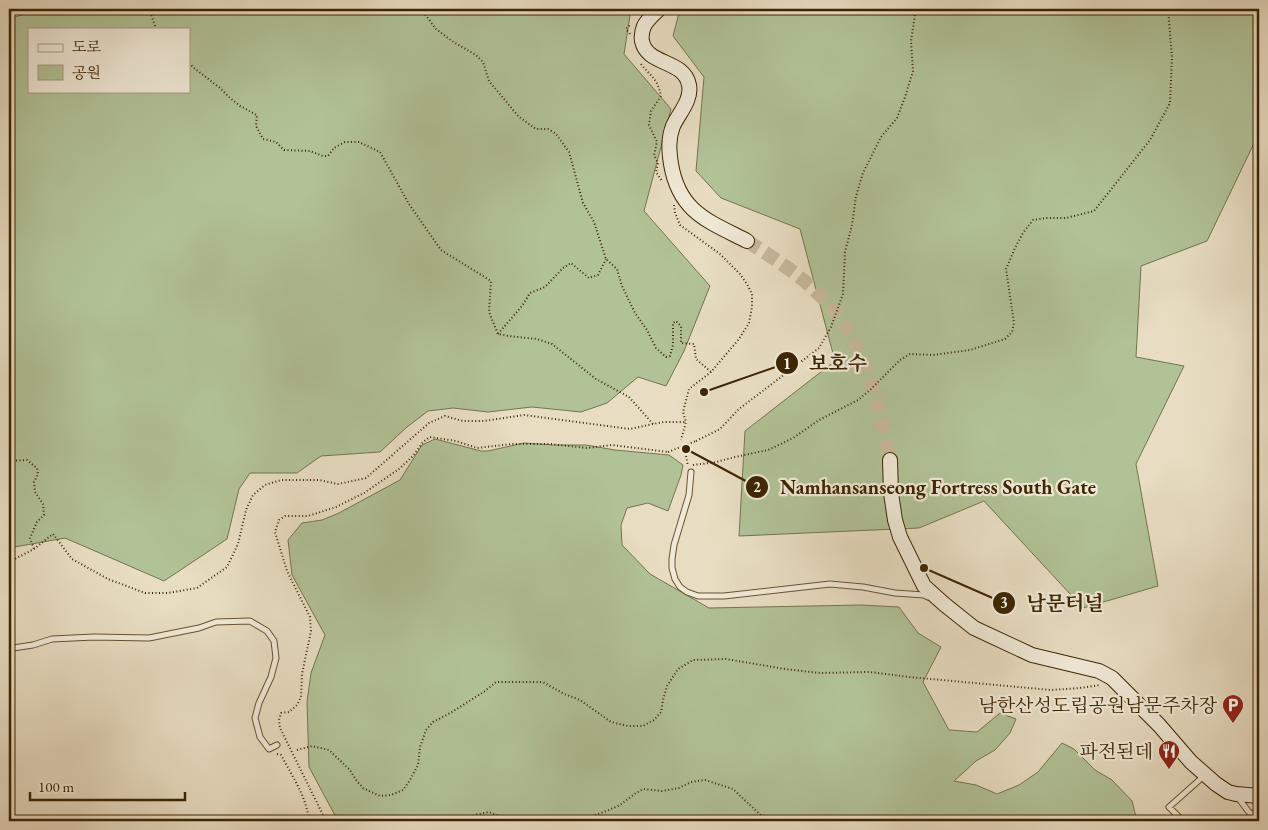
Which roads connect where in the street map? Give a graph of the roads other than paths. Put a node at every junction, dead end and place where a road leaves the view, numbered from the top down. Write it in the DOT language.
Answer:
graph roads {
  1 [pos="659,9"];
  2 [pos="747,240"];
  3 [pos="890,460"];
  4 [pos="691,472"];
  5 [pos="944,604"];
  6 [pos="9,648"];
  7 [pos="277,745"];
  8 [pos="1205,775"];
  9 [pos="1236,794"];
  10 [pos="1259,796"];
  11 [pos="1183,821"];
  12 [pos="1259,821"];
  1 -- 2 [label="main road"];
  3 -- 5 [label="main road"];
  4 -- 5 [label="lane"];
  5 -- 8 [label="main road"];
  6 -- 7 [label="lane"];
  8 -- 9 [label="main road"];
  8 -- 11 [label="lane"];
  9 -- 10 [label="main road"];
  9 -- 12 [label="lane"];
}
